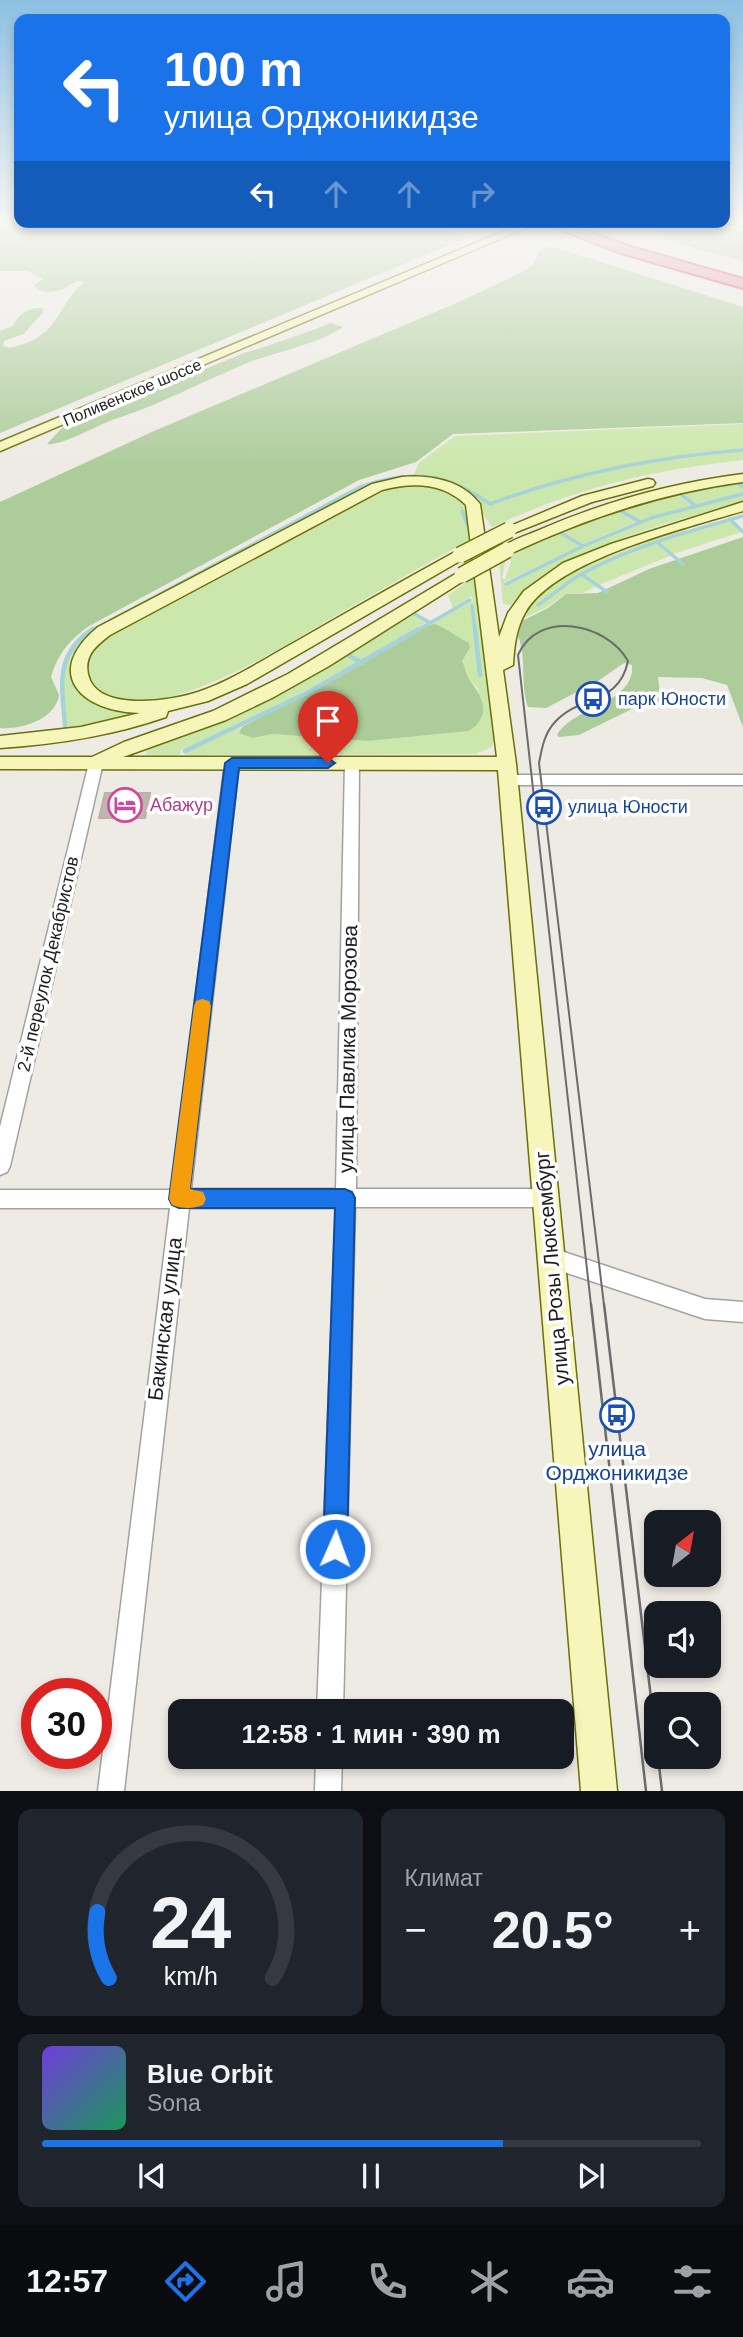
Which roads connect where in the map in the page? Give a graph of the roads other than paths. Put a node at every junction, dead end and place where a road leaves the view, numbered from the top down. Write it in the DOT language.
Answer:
graph roads {
  1 [pos="341,304"];
  2 [pos="0,447"];
  3 [pos="743,465"];
  4 [pos="743,478"];
  5 [pos="743,506"];
  6 [pos="201,697"];
  7 [pos="0,742"];
  8 [pos="507,762"];
  9 [pos="0,763"];
  10 [pos="96,763"];
  11 [pos="232,763"];
  12 [pos="352,763"];
  13 [pos="743,780"];
  14 [pos="0,1166"];
  15 [pos="345,1198"];
  16 [pos="545,1198"];
  17 [pos="0,1199"];
  18 [pos="179,1199"];
  19 [pos="552,1258"];
  20 [pos="743,1312"];
  21 [pos="330,1699"];
  22 [pos="329,1769"];
  23 [pos="111,1791"];
  24 [pos="328,1791"];
  25 [pos="599,1791"];
  1 -- 2 [label="main road, Поливенское шоссе"];
  3 -- 6 [label="main road, bridge"];
  4 -- 10 [label="main road, bridge"];
  5 -- 8 [label="main road"];
  6 -- 7 [label="main road"];
  6 -- 8 [label="main road"];
  8 -- 12 [label="main road"];
  8 -- 13 [label="street"];
  8 -- 16 [label="main road, улица Розы Люксембург"];
  9 -- 10 [label="main road"];
  10 -- 11 [label="main road"];
  10 -- 14 [label="street, 2-й переулок Декабристов"];
  11 -- 12 [label="main road"];
  11 -- 18 [label="street, Бакинская улица"];
  12 -- 15 [label="street, улица Павлика Морозова"];
  15 -- 16 [label="street"];
  15 -- 18 [label="street"];
  15 -- 21 [label="street, улица Павлика Морозова"];
  16 -- 19 [label="main road, улица Розы Люксембург"];
  17 -- 18 [label="street"];
  18 -- 23 [label="street, Бакинская улица"];
  19 -- 20 [label="street"];
  19 -- 25 [label="main road, улица Розы Люксембург"];
  22 -- 24 [label="street"];
}
